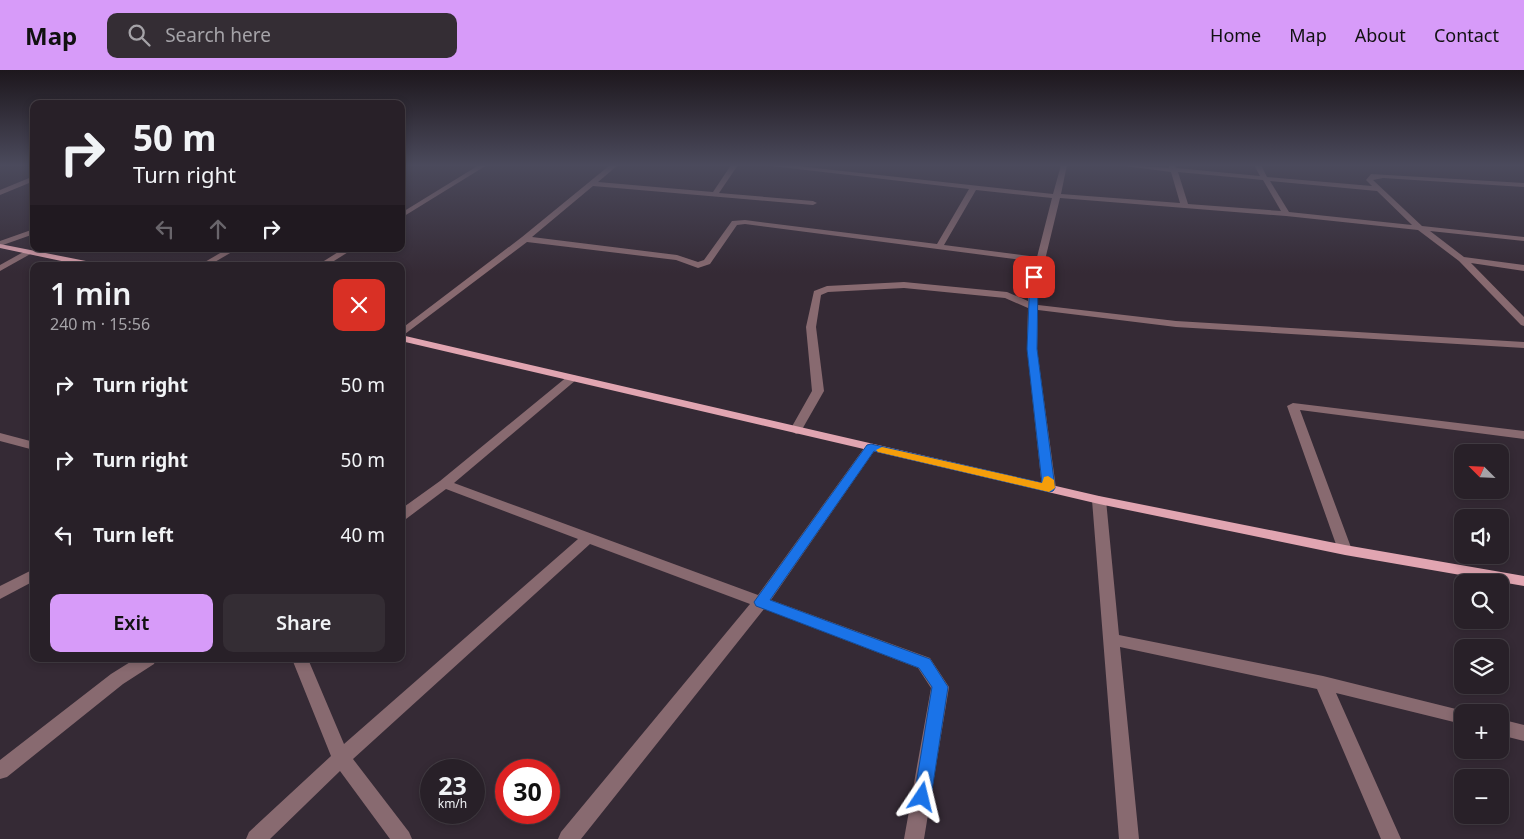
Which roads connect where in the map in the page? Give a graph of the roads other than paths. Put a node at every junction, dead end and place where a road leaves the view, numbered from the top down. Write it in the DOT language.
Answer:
graph roads {
  1 [pos="426,201"];
  2 [pos="570,201"];
  3 [pos="790,201"];
  4 [pos="966,201"];
  5 [pos="1055,201"];
  6 [pos="1120,201"];
  7 [pos="1184,201"];
  8 [pos="1277,201"];
  9 [pos="1390,201"];
  10 [pos="813,203"];
  11 [pos="1186,206"];
  12 [pos="405,214"];
  13 [pos="1286,214"];
  14 [pos="1420,228"];
  15 [pos="30,233"];
  16 [pos="525,238"];
  17 [pos="1524,239"];
  18 [pos="0,245"];
  19 [pos="939,248"];
  20 [pos="30,252"];
  21 [pos="228,252"];
  22 [pos="343,252"];
  23 [pos="1462,259"];
  24 [pos="1041,260"];
  25 [pos="77,262"];
  26 [pos="209,262"];
  27 [pos="327,262"];
  28 [pos="0,268"];
  29 [pos="1524,268"];
  30 [pos="1033,307"];
  31 [pos="1524,323"];
  32 [pos="405,331"];
  33 [pos="405,339"];
  34 [pos="1524,345"];
  35 [pos="572,378"];
  36 [pos="796,430"];
  37 [pos="1524,435"];
  38 [pos="0,437"];
  39 [pos="30,445"];
  40 [pos="871,447"];
  41 [pos="445,484"];
  42 [pos="1049,488"];
  43 [pos="1099,500"];
  44 [pos="405,513"];
  45 [pos="588,538"];
  46 [pos="1345,550"];
  47 [pos="30,576"];
  48 [pos="1524,581"];
  49 [pos="0,593"];
  50 [pos="761,602"];
  51 [pos="1110,640"];
  52 [pos="143,662"];
  53 [pos="301,662"];
  54 [pos="1324,683"];
  55 [pos="1454,715"];
  56 [pos="1509,729"];
  57 [pos="1524,733"];
  58 [pos="341,758"];
  59 [pos="0,771"];
  60 [pos="256,839"];
  61 [pos="402,839"];
  62 [pos="568,839"];
  63 [pos="914,839"];
  64 [pos="1129,839"];
  65 [pos="1392,839"];
  1 -- 12 [label="street"];
  2 -- 16 [label="street"];
  3 -- 10 [label="street"];
  4 -- 19 [label="street"];
  5 -- 24 [label="street"];
  6 -- 11 [label="street"];
  7 -- 11 [label="street"];
  8 -- 13 [label="street"];
  9 -- 14 [label="street"];
  11 -- 13 [label="street"];
  13 -- 14 [label="street"];
  14 -- 17 [label="street"];
  14 -- 23 [label="street"];
  15 -- 18 [label="street"];
  16 -- 19 [label="street"];
  16 -- 32 [label="street"];
  18 -- 20 [label="main road"];
  19 -- 24 [label="street"];
  20 -- 25 [label="main road"];
  20 -- 28 [label="street"];
  21 -- 26 [label="street"];
  22 -- 27 [label="street"];
  23 -- 29 [label="street"];
  23 -- 31 [label="street"];
  24 -- 30 [label="street"];
  30 -- 34 [label="street"];
  30 -- 36 [label="street"];
  30 -- 42 [label="street"];
  33 -- 35 [label="main road"];
  35 -- 36 [label="main road"];
  35 -- 41 [label="street"];
  36 -- 40 [label="main road"];
  37 -- 46 [label="street"];
  38 -- 39 [label="street"];
  40 -- 42 [label="main road"];
  40 -- 50 [label="street"];
  41 -- 44 [label="street"];
  41 -- 45 [label="street"];
  42 -- 43 [label="main road"];
  43 -- 46 [label="main road"];
  43 -- 51 [label="street"];
  45 -- 50 [label="street"];
  45 -- 58 [label="street"];
  46 -- 48 [label="main road"];
  47 -- 49 [label="street"];
  50 -- 62 [label="street"];
  50 -- 63 [label="street"];
  51 -- 54 [label="street"];
  51 -- 64 [label="street"];
  52 -- 59 [label="street"];
  53 -- 58 [label="street"];
  54 -- 55 [label="street"];
  54 -- 65 [label="street"];
  56 -- 57 [label="street"];
  58 -- 60 [label="street"];
  58 -- 61 [label="street"];
}
